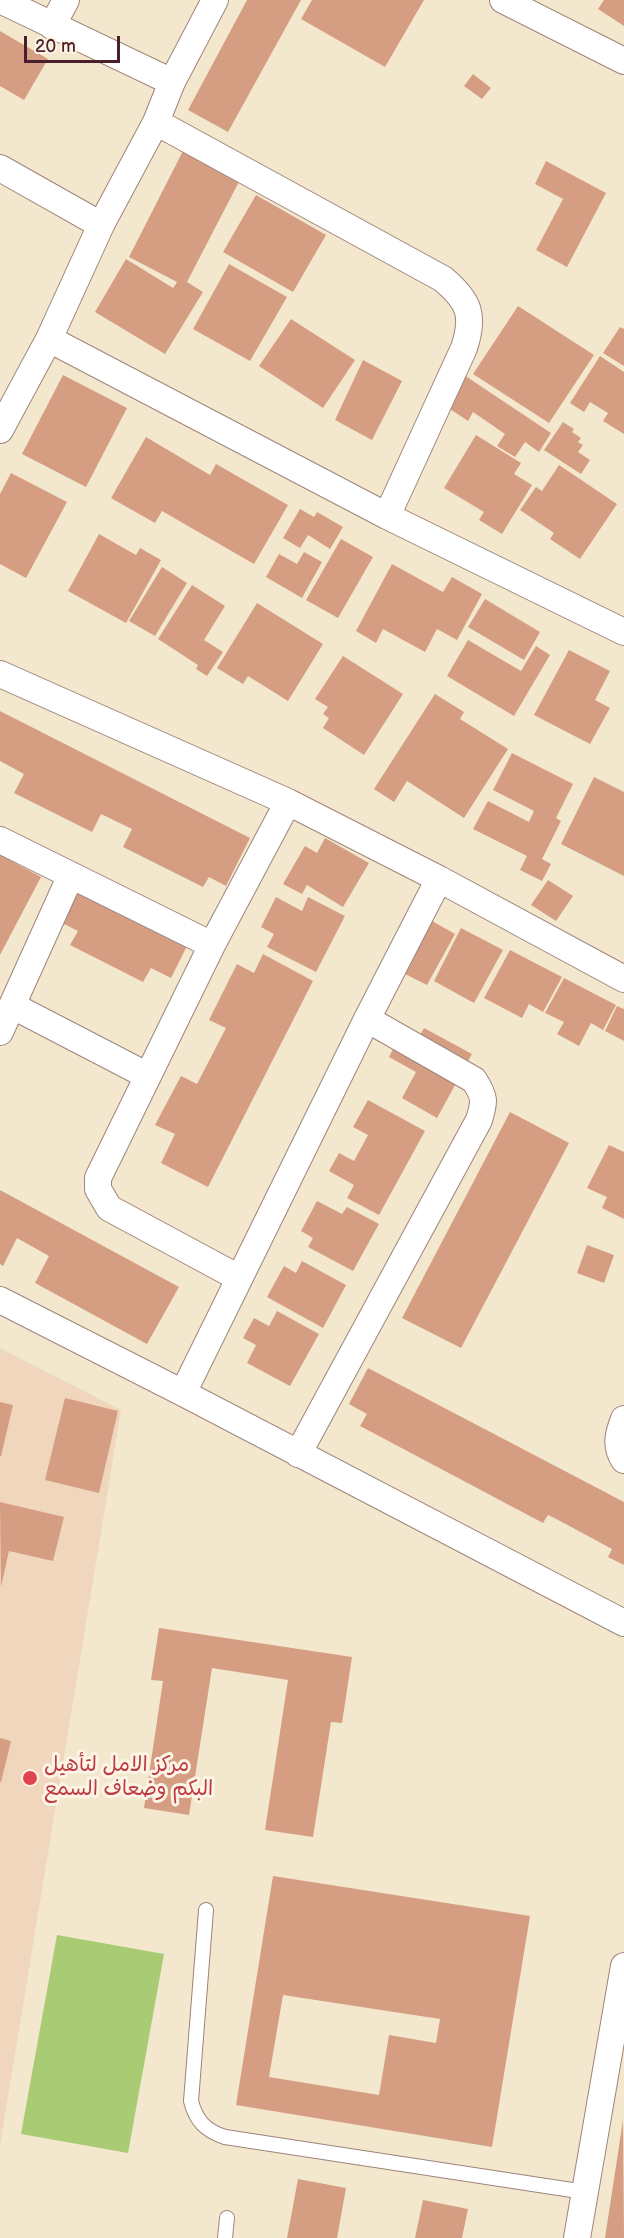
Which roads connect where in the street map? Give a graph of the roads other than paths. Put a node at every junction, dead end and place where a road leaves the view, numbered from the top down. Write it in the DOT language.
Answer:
graph roads {
  1 [pos="66,0"];
  2 [pos="215,0"];
  3 [pos="503,0"];
  4 [pos="15,3"];
  5 [pos="52,26"];
  6 [pos="624,61"];
  7 [pos="172,82"];
  8 [pos="156,122"];
  9 [pos="1,170"];
  10 [pos="101,225"];
  11 [pos="48,339"];
  12 [pos="0,430"];
  13 [pos="387,516"];
  14 [pos="623,630"];
  15 [pos="0,674"];
  16 [pos="288,802"];
  17 [pos="0,840"];
  18 [pos="72,875"];
  19 [pos="440,879"];
  20 [pos="212,945"];
  21 [pos="624,979"];
  22 [pos="13,1006"];
  23 [pos="367,1018"];
  24 [pos="0,1032"];
  25 [pos="148,1076"];
  26 [pos="239,1278"];
  27 [pos="0,1300"];
  28 [pos="183,1393"];
  29 [pos="624,1419"];
  30 [pos="298,1454"];
  31 [pos="624,1460"];
  32 [pos="624,1623"];
  33 [pos="206,1910"];
  34 [pos="624,1966"];
  35 [pos="585,2192"];
  36 [pos="227,2218"];
  37 [pos="225,2238"];
  38 [pos="577,2238"];
  1 -- 5 [label="street"];
  2 -- 7 [label="street"];
  3 -- 6 [label="street"];
  4 -- 5 [label="street"];
  5 -- 7 [label="street"];
  7 -- 8 [label="street"];
  8 -- 10 [label="street"];
  8 -- 13 [label="street"];
  9 -- 10 [label="street"];
  10 -- 11 [label="street"];
  11 -- 12 [label="street"];
  11 -- 13 [label="street"];
  13 -- 14 [label="street"];
  15 -- 16 [label="street"];
  16 -- 19 [label="street"];
  16 -- 20 [label="street"];
  17 -- 18 [label="street"];
  18 -- 20 [label="street"];
  18 -- 22 [label="street"];
  19 -- 21 [label="street"];
  19 -- 23 [label="street"];
  20 -- 25 [label="street"];
  22 -- 24 [label="street"];
  22 -- 25 [label="street"];
  23 -- 26 [label="street"];
  23 -- 30 [label="street"];
  25 -- 26 [label="street"];
  26 -- 28 [label="street"];
  27 -- 28 [label="street"];
  28 -- 30 [label="street"];
  29 -- 31 [label="street"];
  30 -- 32 [label="street"];
  33 -- 35 [label="lane"];
  34 -- 35 [label="street"];
  35 -- 38 [label="street"];
  36 -- 37 [label="lane"];
}
